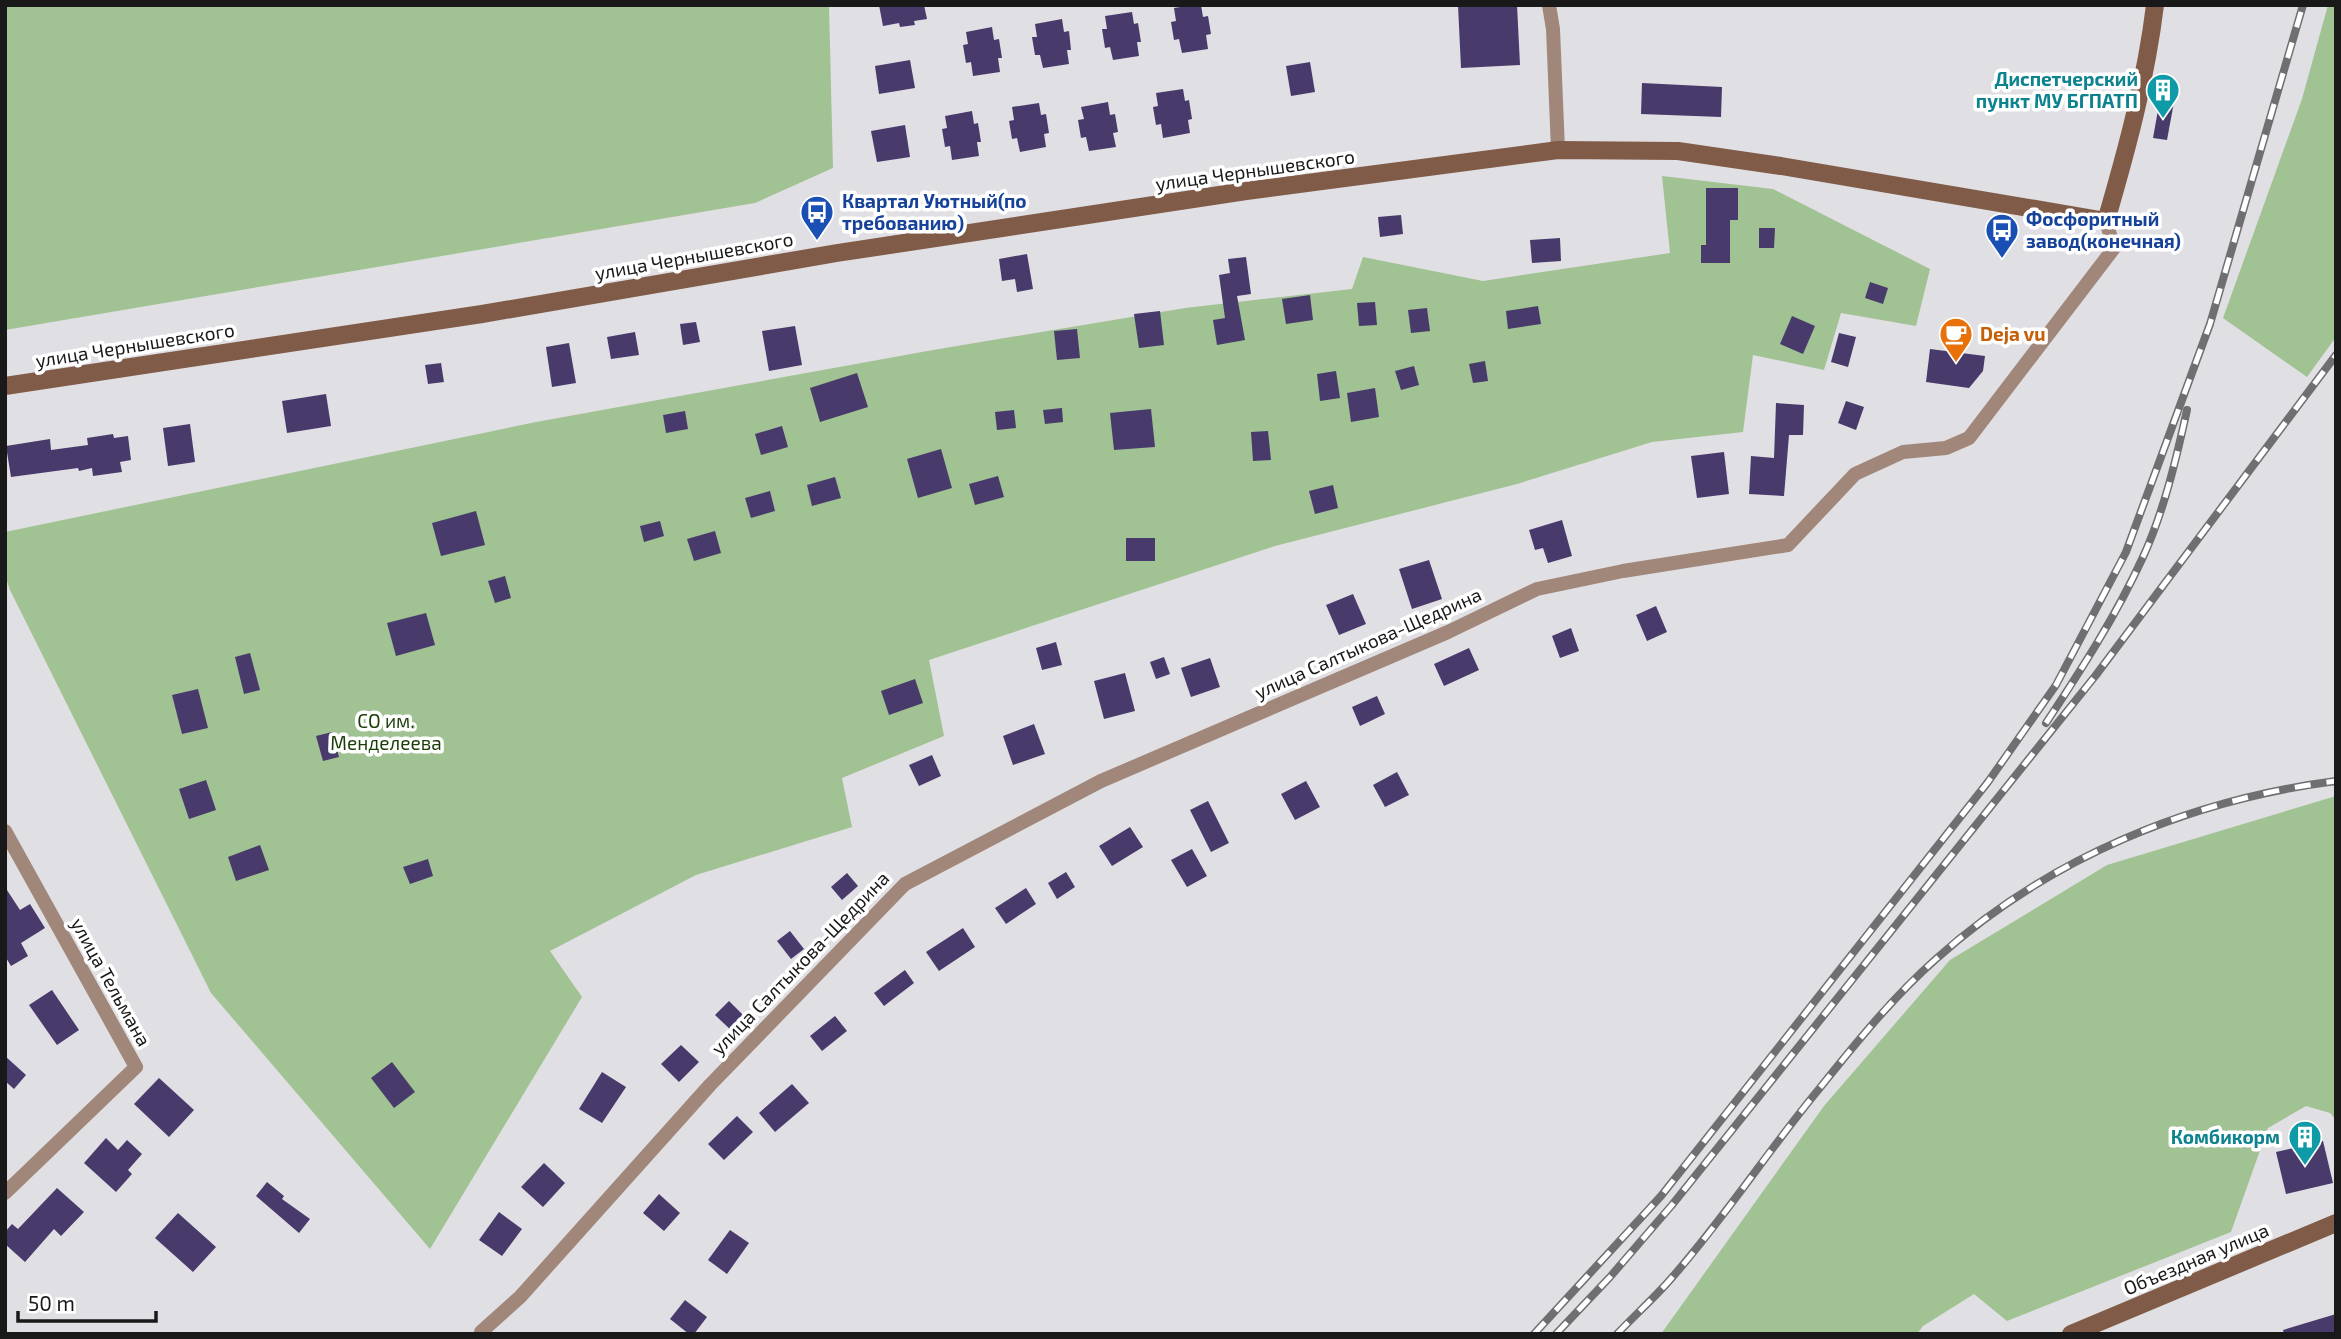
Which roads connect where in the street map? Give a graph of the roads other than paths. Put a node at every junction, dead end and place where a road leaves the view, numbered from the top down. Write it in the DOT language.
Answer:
graph roads {
  1 [pos="1549,5"];
  2 [pos="2155,5"];
  3 [pos="1558,150"];
  4 [pos="2106,220"];
  5 [pos="5,386"];
  6 [pos="5,831"];
  7 [pos="5,1193"];
  8 [pos="2336,1223"];
  9 [pos="481,1332"];
  10 [pos="2071,1334"];
  1 -- 3 [label="street"];
  2 -- 4 [label="street, улица Салтыкова-Щедрина"];
  3 -- 4 [label="street, улица Чернышевского"];
  3 -- 5 [label="street, улица Чернышевского"];
  4 -- 9 [label="street, улица Салтыкова-Щедрина"];
  6 -- 7 [label="street, улица Тельмана"];
  8 -- 10 [label="street, Объездная улица"];
}
